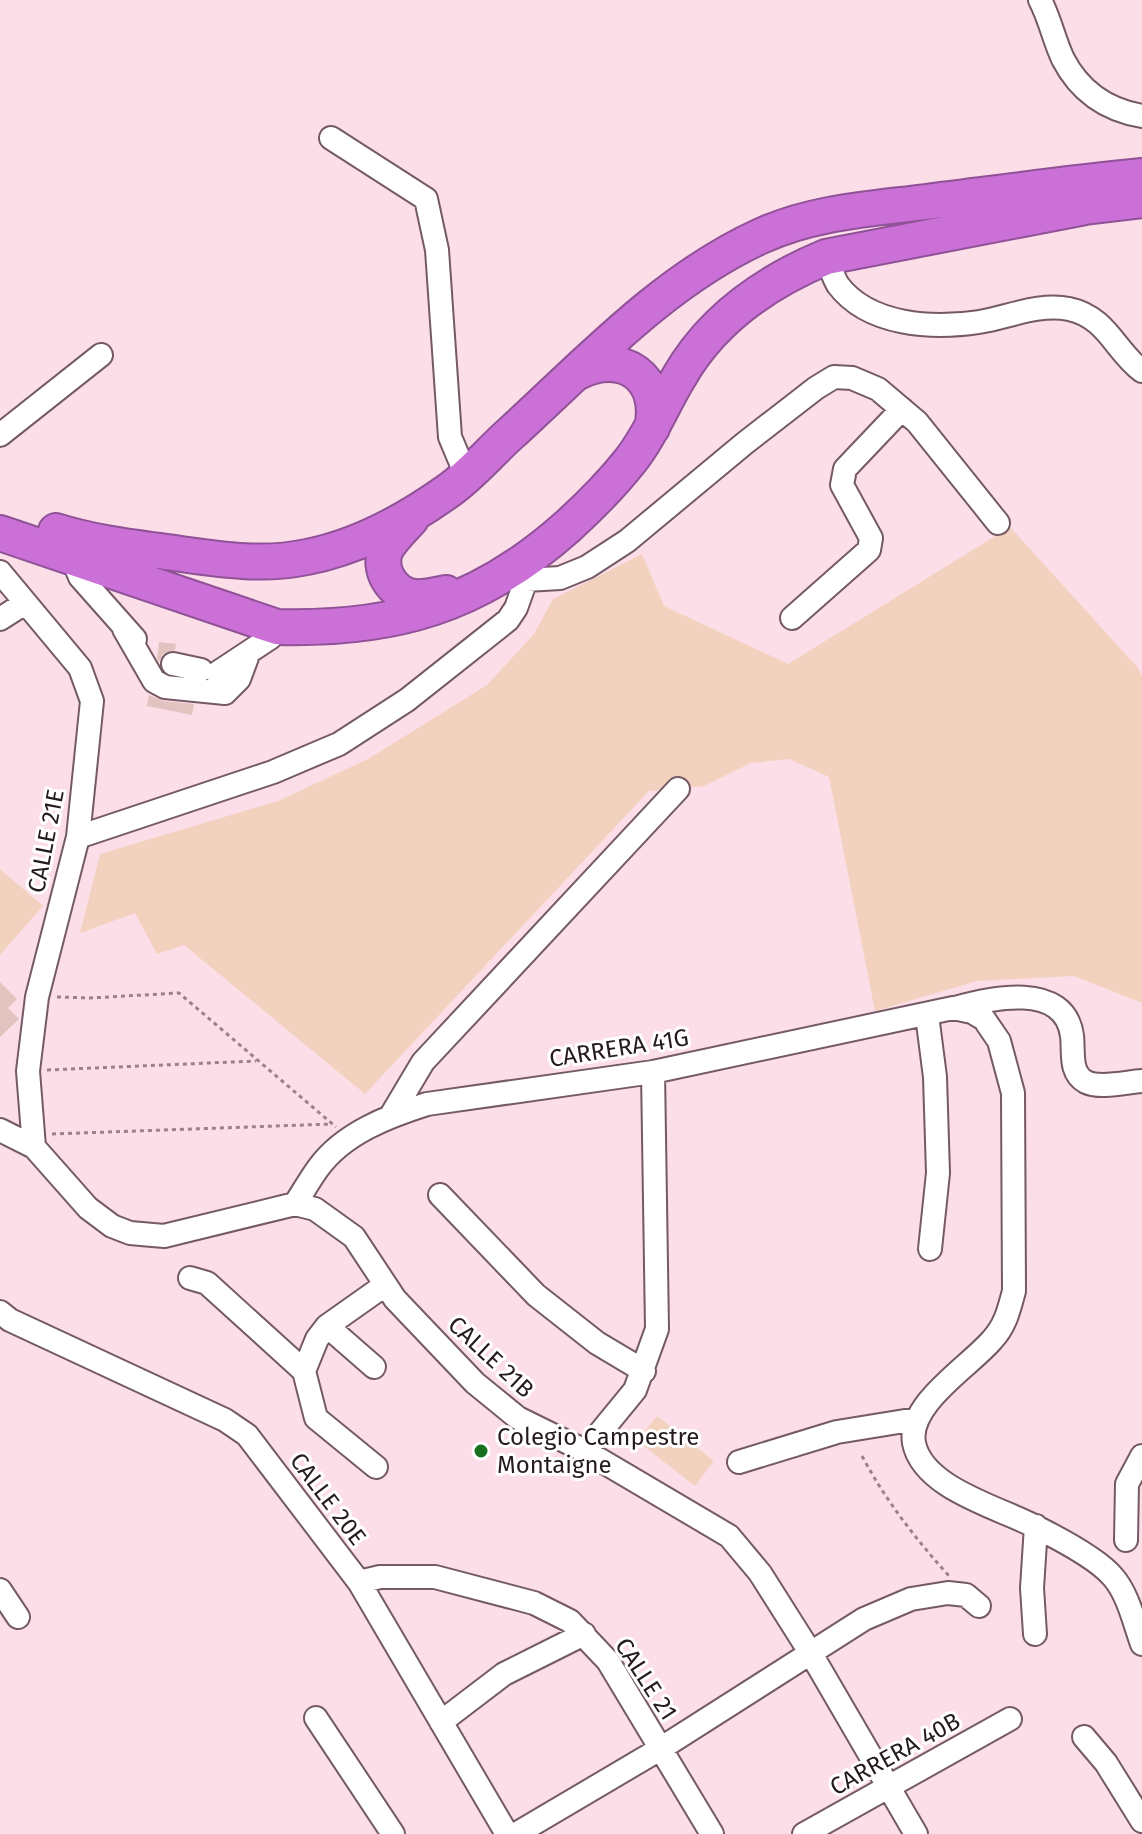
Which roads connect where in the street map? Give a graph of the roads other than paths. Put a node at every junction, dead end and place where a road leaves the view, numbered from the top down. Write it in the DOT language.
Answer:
graph roads {
  1 [pos="1040,0"];
  2 [pos="1142,116"];
  3 [pos="331,138"];
  4 [pos="1142,176"];
  5 [pos="1142,200"];
  6 [pos="826,257"];
  7 [pos="101,355"];
  8 [pos="1142,371"];
  9 [pos="578,372"];
  10 [pos="902,409"];
  11 [pos="652,429"];
  12 [pos="0,435"];
  13 [pos="466,475"];
  14 [pos="425,505"];
  15 [pos="0,512"];
  16 [pos="998,523"];
  17 [pos="0,533"];
  18 [pos="72,558"];
  19 [pos="0,572"];
  20 [pos="522,574"];
  21 [pos="487,586"];
  22 [pos="25,603"];
  23 [pos="792,618"];
  24 [pos="0,619"];
  25 [pos="277,627"];
  26 [pos="124,629"];
  27 [pos="249,652"];
  28 [pos="678,789"];
  29 [pos="78,837"];
  30 [pos="953,1008"];
  31 [pos="927,1015"];
  32 [pos="653,1072"];
  33 [pos="1142,1081"];
  34 [pos="392,1114"];
  35 [pos="0,1130"];
  36 [pos="34,1141"];
  37 [pos="440,1195"];
  38 [pos="295,1204"];
  39 [pos="930,1249"];
  40 [pos="190,1278"];
  41 [pos="385,1285"];
  42 [pos="0,1312"];
  43 [pos="327,1326"];
  44 [pos="374,1367"];
  45 [pos="304,1371"];
  46 [pos="644,1371"];
  47 [pos="917,1419"];
  48 [pos="585,1451"];
  49 [pos="1142,1456"];
  50 [pos="739,1462"];
  51 [pos="376,1467"];
  52 [pos="1036,1526"];
  53 [pos="1126,1540"];
  54 [pos="359,1582"];
  55 [pos="0,1590"];
  56 [pos="972,1601"];
  57 [pos="18,1617"];
  58 [pos="584,1634"];
  59 [pos="1035,1634"];
  60 [pos="1142,1644"];
  61 [pos="810,1652"];
  62 [pos="316,1718"];
  63 [pos="1010,1719"];
  64 [pos="441,1722"];
  65 [pos="1084,1737"];
  66 [pos="660,1749"];
  67 [pos="890,1787"];
  68 [pos="1142,1821"];
  69 [pos="393,1834"];
  70 [pos="507,1834"];
  71 [pos="516,1834"];
  72 [pos="712,1834"];
  73 [pos="804,1834"];
  74 [pos="916,1834"];
  1 -- 2 [label="street"];
  3 -- 13 [label="street"];
  4 -- 9 [label="highway"];
  5 -- 6 [label="highway"];
  6 -- 8 [label="street"];
  6 -- 11 [label="highway"];
  7 -- 12 [label="street"];
  9 -- 11 [label="highway"];
  9 -- 13 [label="highway"];
  10 -- 16 [label="street"];
  10 -- 20 [label="street"];
  10 -- 23 [label="street"];
  11 -- 20 [label="highway"];
  13 -- 14 [label="highway"];
  14 -- 15 [label="highway"];
  14 -- 21 [label="highway"];
  17 -- 18 [label="highway"];
  18 -- 25 [label="highway"];
  18 -- 26 [label="street"];
  19 -- 22 [label="street, CALLE 21E"];
  20 -- 21 [label="highway"];
  20 -- 29 [label="street"];
  21 -- 25 [label="highway"];
  22 -- 24 [label="street"];
  22 -- 29 [label="street, CALLE 21E"];
  25 -- 27 [label="street"];
  26 -- 27 [label="street"];
  26 -- 27 [label="street"];
  28 -- 34 [label="street"];
  29 -- 36 [label="street, CALLE 21E"];
  30 -- 31 [label="street, CARRERA 41G"];
  30 -- 33 [label="street, CARRERA 41G"];
  30 -- 47 [label="street"];
  31 -- 32 [label="street, CARRERA 41G"];
  31 -- 39 [label="street"];
  32 -- 34 [label="street, CARRERA 41G"];
  32 -- 46 [label="street"];
  34 -- 38 [label="street, CARRERA 41G"];
  35 -- 36 [label="street"];
  36 -- 38 [label="street"];
  37 -- 46 [label="street"];
  38 -- 41 [label="street, CALLE 21B"];
  40 -- 45 [label="street"];
  41 -- 43 [label="street"];
  41 -- 48 [label="street, CALLE 21B"];
  42 -- 54 [label="street, CALLE 20E"];
  43 -- 44 [label="street"];
  43 -- 45 [label="street"];
  45 -- 51 [label="street"];
  46 -- 48 [label="street"];
  47 -- 50 [label="street"];
  47 -- 52 [label="street"];
  48 -- 61 [label="street, CALLE 21B"];
  49 -- 53 [label="street"];
  52 -- 59 [label="street"];
  52 -- 60 [label="street"];
  54 -- 58 [label="street, CALLE 21"];
  54 -- 64 [label="street, CALLE 20E"];
  55 -- 57 [label="street"];
  56 -- 61 [label="street"];
  58 -- 64 [label="street"];
  58 -- 66 [label="street, CALLE 21"];
  61 -- 66 [label="street"];
  61 -- 67 [label="street, CALLE 21B"];
  62 -- 69 [label="street"];
  63 -- 67 [label="street, CARRERA 40B"];
  64 -- 70 [label="street, CALLE 20E"];
  65 -- 68 [label="street"];
  66 -- 71 [label="street"];
  66 -- 72 [label="street, CALLE 21"];
  67 -- 73 [label="street, CARRERA 40B"];
  67 -- 74 [label="street, CALLE 21B"];
}
